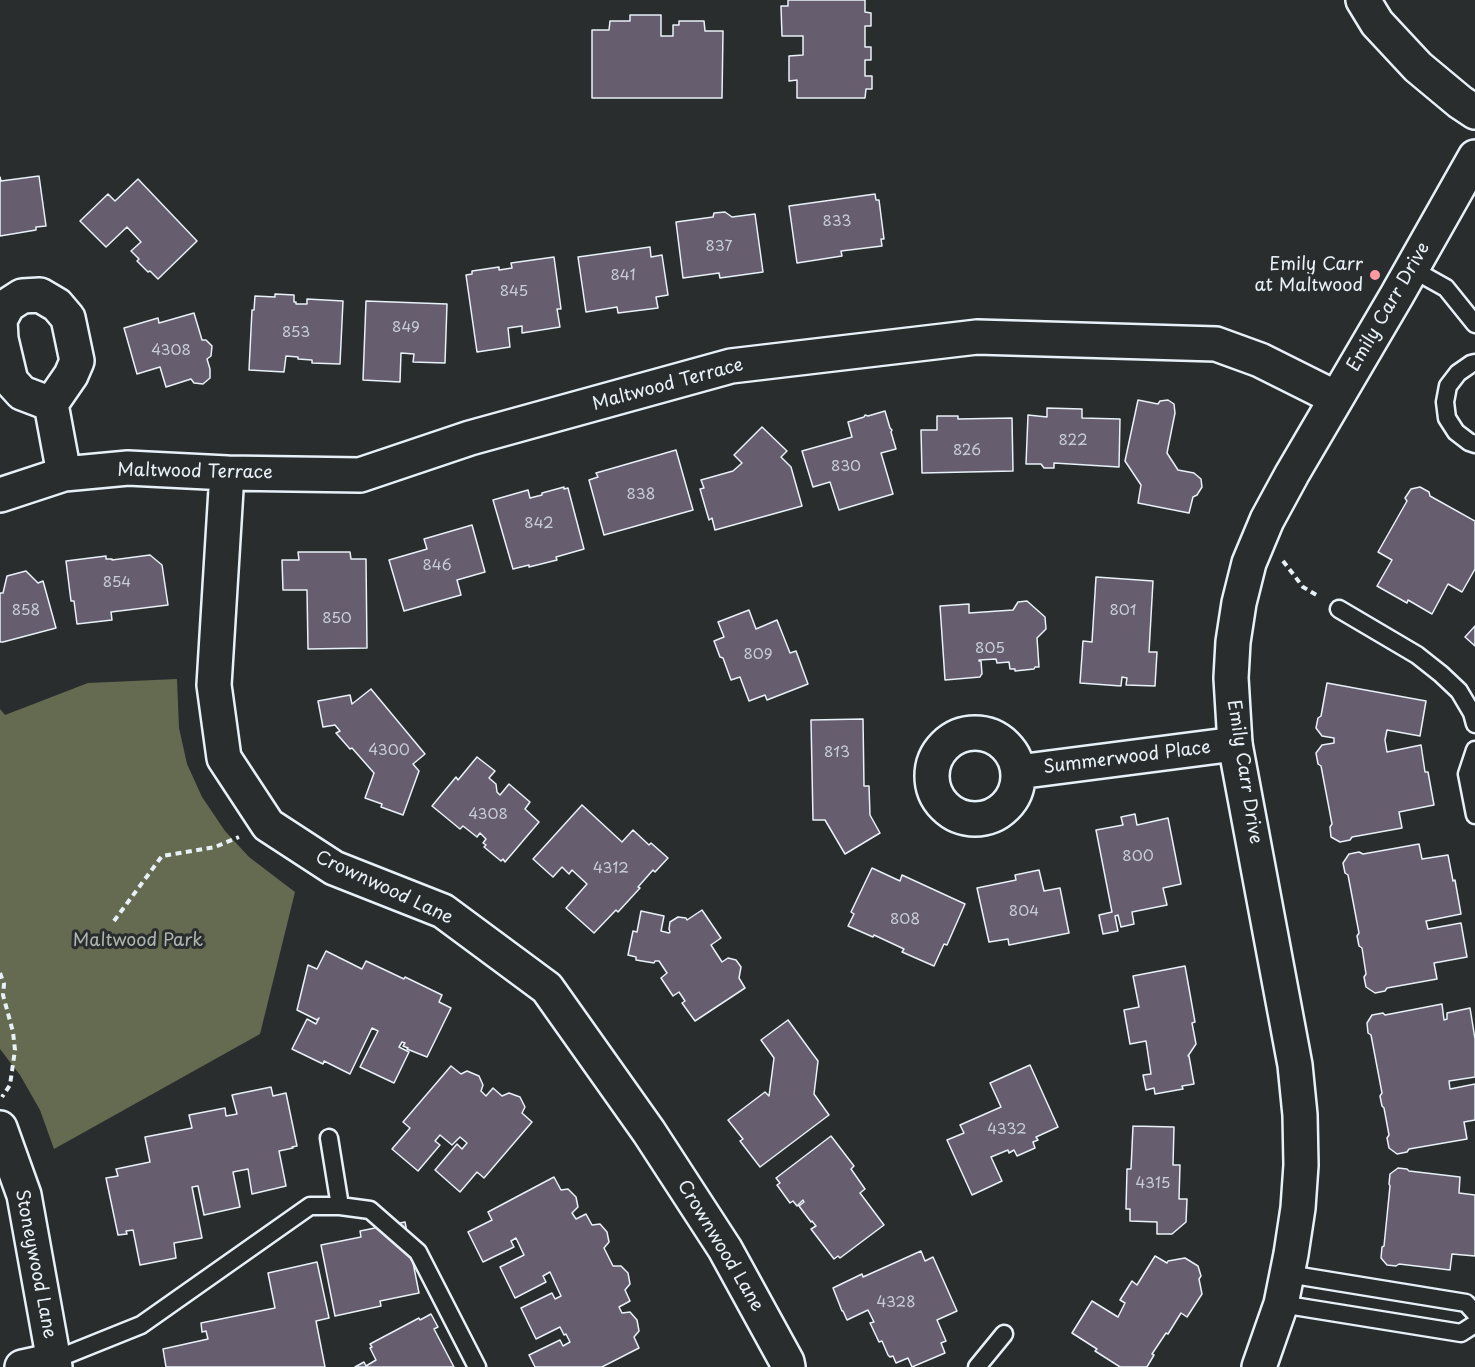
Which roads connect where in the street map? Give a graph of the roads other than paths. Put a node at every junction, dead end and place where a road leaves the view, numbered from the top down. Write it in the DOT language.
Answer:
graph roads {
  1 [pos="1363,0"];
  2 [pos="1475,112"];
  3 [pos="1475,157"];
  4 [pos="1412,268"];
  5 [pos="1475,324"];
  6 [pos="1475,363"];
  7 [pos="1336,398"];
  8 [pos="51,404"];
  9 [pos="1475,444"];
  10 [pos="227,473"];
  11 [pos="64,474"];
  12 [pos="0,495"];
  13 [pos="1339,609"];
  14 [pos="1475,724"];
  15 [pos="1235,744"];
  16 [pos="1475,750"];
  17 [pos="1018,772"];
  18 [pos="1475,815"];
  19 [pos="0,1128"];
  20 [pos="329,1138"];
  21 [pos="340,1206"];
  22 [pos="1284,1289"];
  23 [pos="1475,1313"];
  24 [pos="1475,1324"];
  25 [pos="1004,1334"];
  26 [pos="44,1365"];
  27 [pos="477,1367"];
  28 [pos="788,1367"];
  29 [pos="977,1367"];
  30 [pos="1259,1367"];
  1 -- 2 [label="street"];
  3 -- 4 [label="street, Emily Carr Drive"];
  4 -- 5 [label="lane"];
  4 -- 7 [label="street, Emily Carr Drive"];
  6 -- 9 [label="lane"];
  7 -- 10 [label="street, Maltwood Terrace"];
  7 -- 15 [label="street, Emily Carr Drive"];
  8 -- 11 [label="street"];
  10 -- 11 [label="street, Maltwood Terrace"];
  10 -- 28 [label="street, Crownwood Lane"];
  11 -- 12 [label="street, Maltwood Terrace"];
  13 -- 14 [label="lane"];
  15 -- 17 [label="street, Summerwood Place"];
  15 -- 22 [label="street, Emily Carr Drive"];
  16 -- 18 [label="lane"];
  19 -- 26 [label="street, Stoneywood Lane"];
  20 -- 21 [label="lane"];
  21 -- 26 [label="lane"];
  21 -- 27 [label="lane"];
  22 -- 23 [label="lane"];
  22 -- 24 [label="lane"];
  22 -- 30 [label="street, Emily Carr Drive"];
  25 -- 29 [label="lane"];
}
